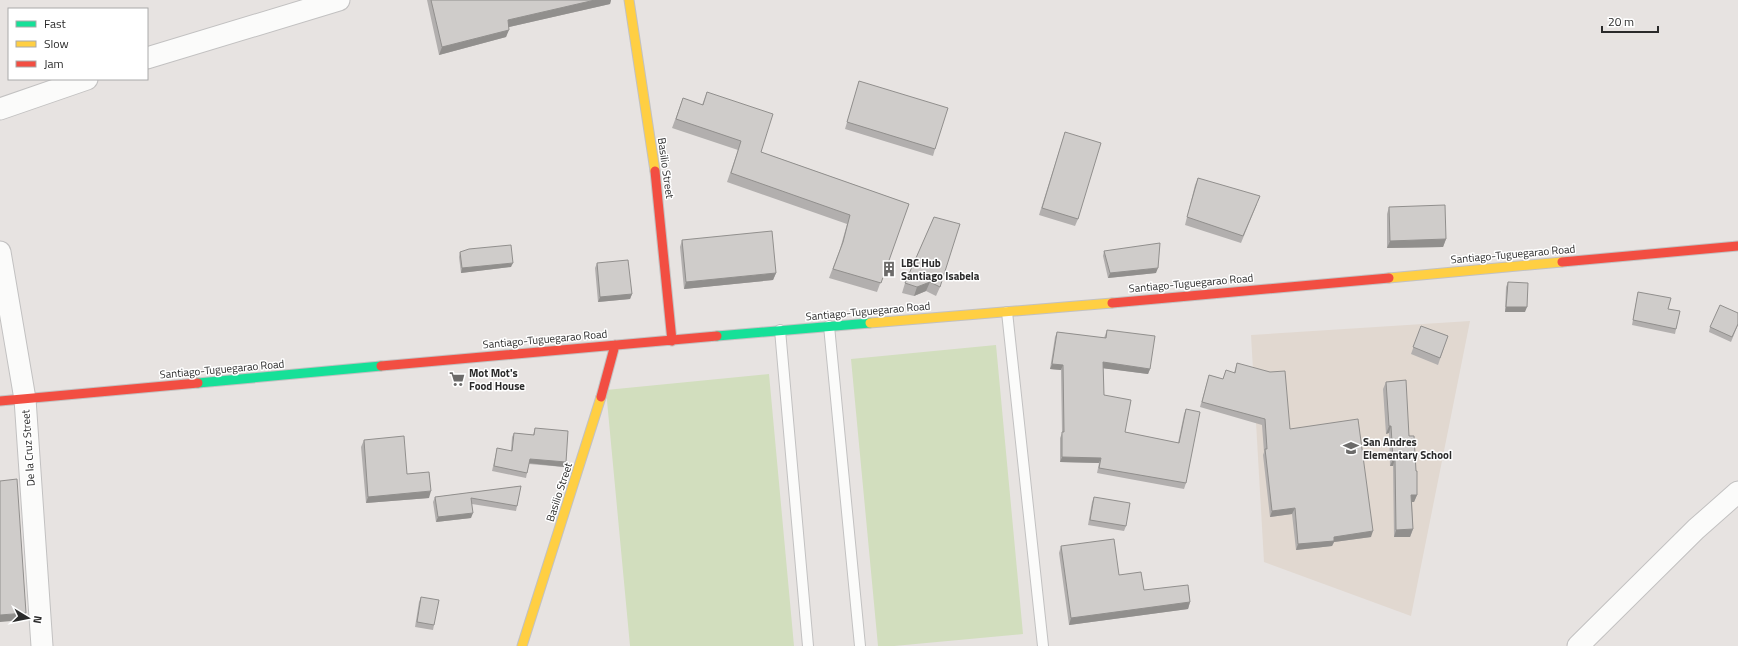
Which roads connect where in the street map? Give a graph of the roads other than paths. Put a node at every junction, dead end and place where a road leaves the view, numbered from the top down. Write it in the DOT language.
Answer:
graph roads {
  1 [pos="339,0"];
  2 [pos="629,0"];
  3 [pos="148,58"];
  4 [pos="83,80"];
  5 [pos="0,109"];
  6 [pos="1738,246"];
  7 [pos="0,252"];
  8 [pos="1007,312"];
  9 [pos="829,326"];
  10 [pos="780,330"];
  11 [pos="672,340"];
  12 [pos="615,345"];
  13 [pos="24,399"];
  14 [pos="0,401"];
  15 [pos="1738,492"];
  16 [pos="42,646"];
  17 [pos="522,646"];
  18 [pos="808,646"];
  19 [pos="860,646"];
  20 [pos="1043,646"];
  21 [pos="1578,646"];
  1 -- 3 [label="street"];
  2 -- 11 [label="main road, Basilio Street"];
  4 -- 5 [label="street"];
  6 -- 8 [label="main road, Santiago-Tuguegarao Road"];
  7 -- 13 [label="street, De la Cruz Street"];
  8 -- 9 [label="main road, Santiago-Tuguegarao Road"];
  8 -- 20 [label="lane"];
  9 -- 10 [label="main road, Santiago-Tuguegarao Road"];
  9 -- 19 [label="lane"];
  10 -- 11 [label="main road, Santiago-Tuguegarao Road"];
  10 -- 18 [label="lane"];
  11 -- 12 [label="main road, Santiago-Tuguegarao Road"];
  12 -- 13 [label="main road, Santiago-Tuguegarao Road"];
  12 -- 17 [label="main road, Basilio Street"];
  13 -- 14 [label="main road, Santiago-Tuguegarao Road"];
  13 -- 16 [label="street, De la Cruz Street"];
  15 -- 21 [label="street"];
}
